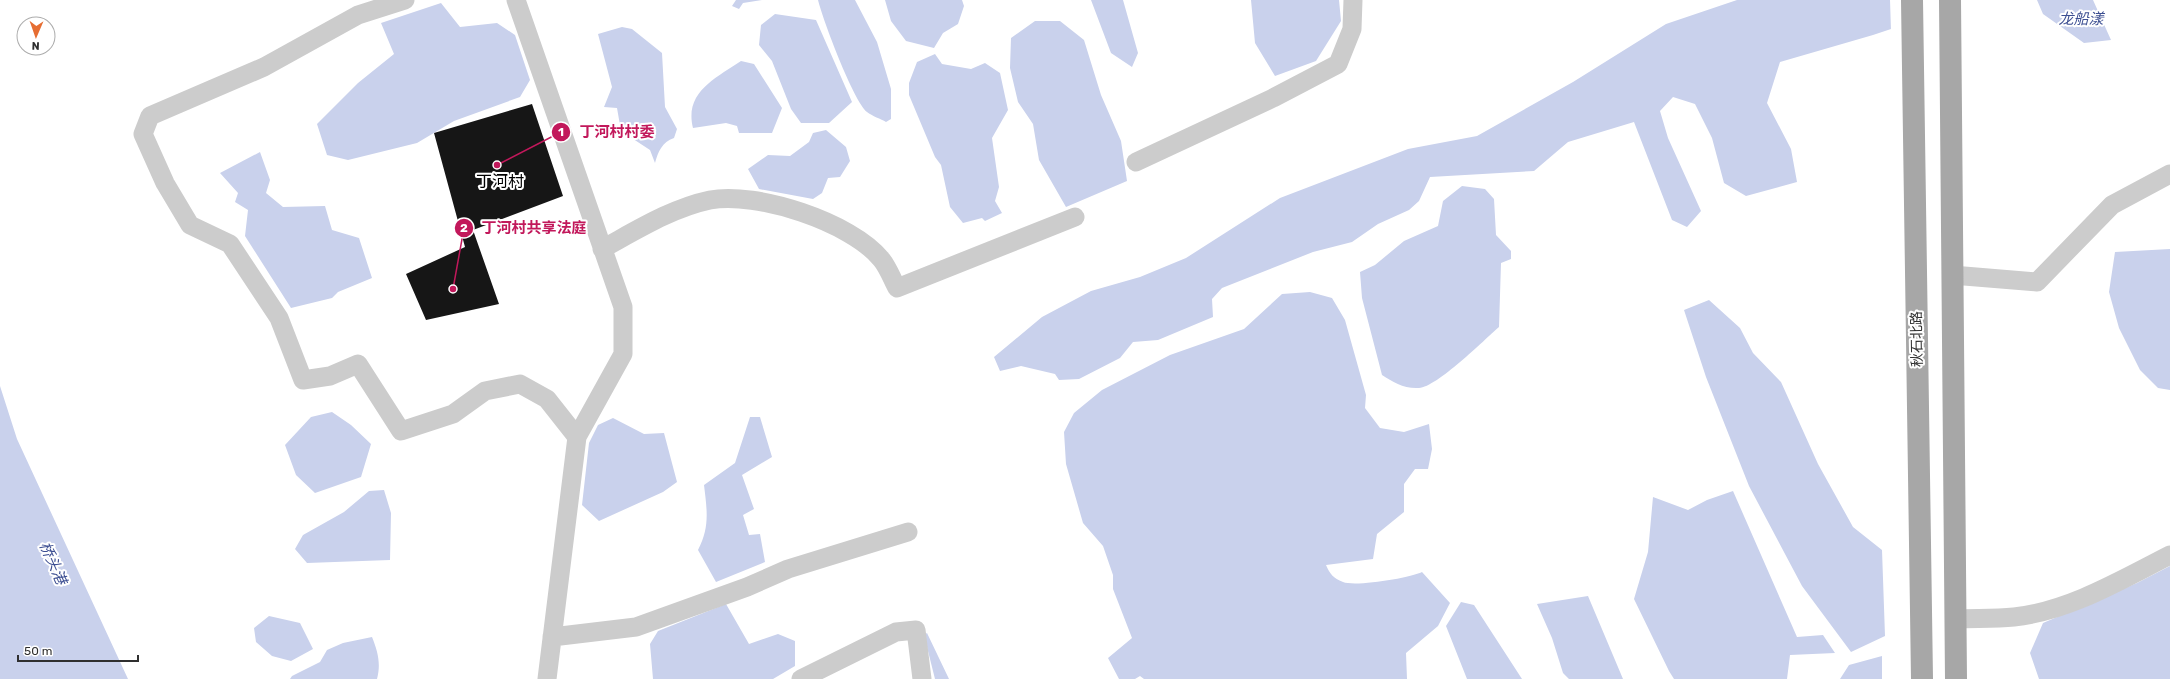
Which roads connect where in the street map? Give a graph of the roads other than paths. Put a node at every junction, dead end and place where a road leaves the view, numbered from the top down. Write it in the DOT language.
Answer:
graph roads {
  1 [pos="405,0"];
  2 [pos="516,0"];
  3 [pos="1353,0"];
  4 [pos="1912,0"];
  5 [pos="1950,0"];
  6 [pos="1136,162"];
  7 [pos="2170,174"];
  8 [pos="1075,217"];
  9 [pos="602,249"];
  10 [pos="1952,275"];
  11 [pos="577,437"];
  12 [pos="908,532"];
  13 [pos="2170,554"];
  14 [pos="1955,619"];
  15 [pos="552,637"];
  16 [pos="546,679"];
  17 [pos="801,679"];
  18 [pos="922,679"];
  19 [pos="1922,679"];
  20 [pos="1956,679"];
  1 -- 11 [label="street"];
  2 -- 9 [label="street"];
  3 -- 6 [label="street"];
  4 -- 19 [label="main road, 秋石北路"];
  5 -- 10 [label="main road"];
  7 -- 10 [label="street"];
  8 -- 9 [label="street"];
  9 -- 11 [label="street"];
  10 -- 14 [label="main road"];
  11 -- 15 [label="street"];
  12 -- 15 [label="street"];
  13 -- 14 [label="street"];
  14 -- 20 [label="main road"];
  15 -- 16 [label="street"];
  17 -- 18 [label="street"];
}
